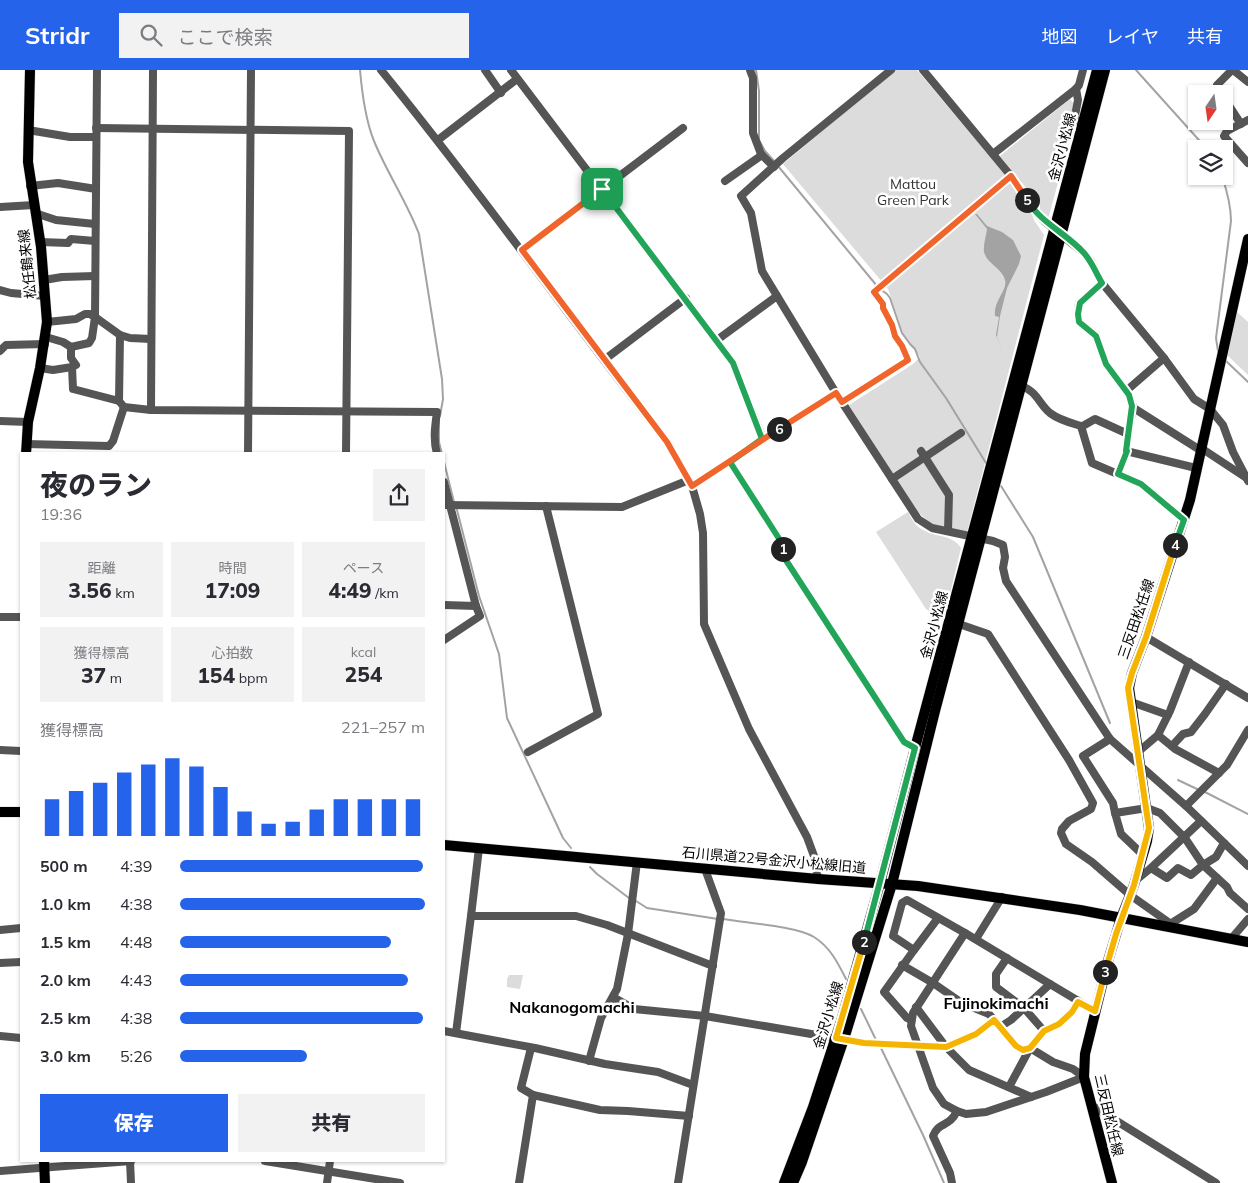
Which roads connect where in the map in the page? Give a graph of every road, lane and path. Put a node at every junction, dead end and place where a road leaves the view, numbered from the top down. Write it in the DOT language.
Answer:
graph roads {
  1 [pos="30,70"];
  2 [pos="96,70"];
  3 [pos="153,70"];
  4 [pos="250,70"];
  5 [pos="381,70"];
  6 [pos="485,70"];
  7 [pos="511,70"];
  8 [pos="750,70"];
  9 [pos="891,70"];
  10 [pos="923,70"];
  11 [pos="1083,70"];
  12 [pos="1097,70"];
  13 [pos="1105,70"];
  14 [pos="1232,70"];
  15 [pos="517,79"];
  16 [pos="1248,82"];
  17 [pos="1217,85"];
  18 [pos="1076,88"];
  19 [pos="501,93"];
  20 [pos="1233,108"];
  21 [pos="1245,122"];
  22 [pos="1082,124"];
  23 [pos="96,128"];
  24 [pos="683,128"];
  25 [pos="152,129"];
  26 [pos="250,129"];
  27 [pos="28,130"];
  28 [pos="96,137"];
  29 [pos="438,140"];
  30 [pos="993,154"];
  31 [pos="762,155"];
  32 [pos="1248,163"];
  33 [pos="776,165"];
  34 [pos="1011,176"];
  35 [pos="725,181"];
  36 [pos="30,186"];
  37 [pos="602,189"];
  38 [pos="96,190"];
  39 [pos="0,208"];
  40 [pos="34,209"];
  41 [pos="95,224"];
  42 [pos="1058,232"];
  43 [pos="1248,239"];
  44 [pos="95,241"];
  45 [pos="40,242"];
  46 [pos="522,250"];
  47 [pos="95,276"];
  48 [pos="44,280"];
  49 [pos="1102,283"];
  50 [pos="0,290"];
  51 [pos="45,296"];
  52 [pos="777,296"];
  53 [pos="686,298"];
  54 [pos="94,317"];
  55 [pos="47,322"];
  56 [pos="120,335"];
  57 [pos="151,338"];
  58 [pos="717,340"];
  59 [pos="45,341"];
  60 [pos="71,346"];
  61 [pos="0,351"];
  62 [pos="1164,358"];
  63 [pos="604,360"];
  64 [pos="72,367"];
  65 [pos="40,368"];
  66 [pos="1021,386"];
  67 [pos="1126,391"];
  68 [pos="836,393"];
  69 [pos="842,402"];
  70 [pos="122,404"];
  71 [pos="1132,407"];
  72 [pos="1210,409"];
  73 [pos="151,410"];
  74 [pos="249,410"];
  75 [pos="347,411"];
  76 [pos="0,421"];
  77 [pos="28,422"];
  78 [pos="1081,427"];
  79 [pos="961,433"];
  80 [pos="1128,434"];
  81 [pos="762,439"];
  82 [pos="26,449"];
  83 [pos="1201,449"];
  84 [pos="1127,451"];
  85 [pos="248,452"];
  86 [pos="346,452"];
  87 [pos="437,452"];
  88 [pos="923,454"];
  89 [pos="730,462"];
  90 [pos="1196,468"];
  91 [pos="1118,474"];
  92 [pos="892,479"];
  93 [pos="1247,479"];
  94 [pos="690,483"];
  95 [pos="446,505"];
  96 [pos="546,506"];
  97 [pos="1184,520"];
  98 [pos="948,531"];
  99 [pos="976,537"];
  100 [pos="445,605"];
  101 [pos="476,606"];
  102 [pos="0,617"];
  103 [pos="20,617"];
  104 [pos="959,624"];
  105 [pos="1146,637"];
  106 [pos="445,639"];
  107 [pos="1189,662"];
  108 [pos="1226,684"];
  109 [pos="1248,698"];
  110 [pos="1131,702"];
  111 [pos="1168,715"];
  112 [pos="1248,730"];
  113 [pos="1158,735"];
  114 [pos="1110,739"];
  115 [pos="1172,746"];
  116 [pos="915,748"];
  117 [pos="0,750"];
  118 [pos="20,751"];
  119 [pos="528,752"];
  120 [pos="1138,752"];
  121 [pos="1141,767"];
  122 [pos="1219,773"];
  123 [pos="1186,806"];
  124 [pos="1147,808"];
  125 [pos="0,812"];
  126 [pos="20,812"];
  127 [pos="1115,813"];
  128 [pos="1202,821"];
  129 [pos="1185,838"];
  130 [pos="1224,843"];
  131 [pos="445,845"];
  132 [pos="479,848"];
  133 [pos="1143,855"];
  134 [pos="637,862"];
  135 [pos="1203,865"];
  136 [pos="1248,866"];
  137 [pos="1151,868"];
  138 [pos="705,869"];
  139 [pos="1217,878"];
  140 [pos="818,879"];
  141 [pos="1136,881"];
  142 [pos="880,883"];
  143 [pos="892,884"];
  144 [pos="1130,894"];
  145 [pos="1002,898"];
  146 [pos="1248,909"];
  147 [pos="471,916"];
  148 [pos="938,918"];
  149 [pos="1122,918"];
  150 [pos="1248,919"];
  151 [pos="1169,925"];
  152 [pos="20,928"];
  153 [pos="0,930"];
  154 [pos="966,933"];
  155 [pos="628,934"];
  156 [pos="976,939"];
  157 [pos="1231,939"];
  158 [pos="1248,942"];
  159 [pos="914,950"];
  160 [pos="1007,958"];
  161 [pos="20,962"];
  162 [pos="0,963"];
  163 [pos="902,965"];
  164 [pos="713,966"];
  165 [pos="932,983"];
  166 [pos="1050,984"];
  167 [pos="614,997"];
  168 [pos="1078,1002"];
  169 [pos="916,1008"];
  170 [pos="1024,1008"];
  171 [pos="1095,1011"];
  172 [pos="705,1016"];
  173 [pos="911,1020"];
  174 [pos="994,1020"];
  175 [pos="1000,1027"];
  176 [pos="445,1031"];
  177 [pos="1044,1031"];
  178 [pos="456,1034"];
  179 [pos="0,1036"];
  180 [pos="20,1038"];
  181 [pos="840,1039"];
  182 [pos="919,1047"];
  183 [pos="946,1047"];
  184 [pos="531,1048"];
  185 [pos="1030,1048"];
  186 [pos="589,1061"];
  187 [pos="1084,1077"];
  188 [pos="693,1086"];
  189 [pos="1009,1087"];
  190 [pos="533,1095"];
  191 [pos="1031,1097"];
  192 [pos="1091,1105"];
  193 [pos="957,1111"];
  194 [pos="689,1116"];
  195 [pos="108,1162"];
  196 [pos="130,1162"];
  197 [pos="271,1162"];
  198 [pos="330,1162"];
  199 [pos="44,1165"];
  200 [pos="0,1171"];
  201 [pos="329,1172"];
  202 [pos="1207,1181"];
  203 [pos="45,1183"];
  204 [pos="131,1183"];
  205 [pos="327,1183"];
  206 [pos="400,1183"];
  207 [pos="519,1183"];
  208 [pos="678,1183"];
  209 [pos="784,1183"];
  210 [pos="793,1183"];
  211 [pos="952,1183"];
  212 [pos="1112,1183"];
  213 [pos="1216,1183"];
  1 -- 27 [label="main road, 松任鶴来線"];
  2 -- 23 [label="street"];
  3 -- 25 [label="street"];
  4 -- 26 [label="street"];
  5 -- 29 [label="street"];
  6 -- 19 [label="street"];
  7 -- 15 [label="street"];
  8 -- 31 [label="street"];
  9 -- 33 [label="street"];
  10 -- 30 [label="street"];
  11 -- 18 [label="street"];
  12 -- 22 [label="main road, 金沢小松線"];
  13 -- 42 [label="main road, 金沢小松線"];
  14 -- 16 [label="street"];
  14 -- 17 [label="street"];
  15 -- 19 [label="street"];
  15 -- 37 [label="street"];
  18 -- 22 [label="street"];
  18 -- 30 [label="street"];
  19 -- 29 [label="street"];
  20 -- 21 [label="street"];
  21 -- 32 [label="street"];
  22 -- 42 [label="main road, 金沢小松線"];
  23 -- 25 [label="street"];
  23 -- 28 [label="street"];
  24 -- 37 [label="street"];
  25 -- 26 [label="street"];
  25 -- 57 [label="street"];
  26 -- 74 [label="street"];
  26 -- 75 [label="street"];
  27 -- 28 [label="street"];
  27 -- 36 [label="main road, 松任鶴来線"];
  28 -- 38 [label="street"];
  29 -- 46 [label="street"];
  30 -- 34 [label="street"];
  31 -- 33 [label="street"];
  31 -- 35 [label="street"];
  33 -- 52 [label="street"];
  34 -- 42 [label="street"];
  34 -- 69 [label="street"];
  36 -- 38 [label="street"];
  36 -- 40 [label="main road, 松任鶴来線"];
  37 -- 46 [label="street"];
  37 -- 53 [label="street"];
  38 -- 41 [label="street"];
  39 -- 40 [label="street"];
  40 -- 41 [label="street"];
  40 -- 45 [label="main road, 松任鶴来線"];
  41 -- 44 [label="street"];
  42 -- 49 [label="street"];
  42 -- 66 [label="main road, 金沢小松線"];
  42 -- 99 [label="main road, 金沢小松線"];
  43 -- 72 [label="main road, 三反田松任線"];
  44 -- 45 [label="street"];
  44 -- 47 [label="street"];
  45 -- 48 [label="main road, 松任鶴来線"];
  46 -- 63 [label="street"];
  47 -- 48 [label="street"];
  47 -- 54 [label="street"];
  48 -- 51 [label="main road, 松任鶴来線"];
  49 -- 62 [label="street"];
  49 -- 67 [label="street"];
  50 -- 51 [label="street"];
  51 -- 55 [label="main road, 松任鶴来線"];
  52 -- 58 [label="street"];
  52 -- 68 [label="street"];
  53 -- 58 [label="street"];
  53 -- 63 [label="street"];
  54 -- 55 [label="street"];
  54 -- 56 [label="street"];
  54 -- 60 [label="street"];
  55 -- 59 [label="main road, 松任鶴来線"];
  56 -- 57 [label="street"];
  56 -- 70 [label="street"];
  57 -- 73 [label="street"];
  58 -- 81 [label="street"];
  59 -- 60 [label="street"];
  59 -- 61 [label="street"];
  59 -- 65 [label="main road, 松任鶴来線"];
  60 -- 64 [label="street"];
  62 -- 67 [label="street"];
  62 -- 72 [label="street"];
  63 -- 94 [label="street"];
  64 -- 65 [label="street"];
  64 -- 70 [label="street"];
  65 -- 77 [label="main road, 松任鶴来線"];
  66 -- 78 [label="street"];
  66 -- 99 [label="main road, 金沢小松線"];
  67 -- 71 [label="street"];
  68 -- 69 [label="street"];
  68 -- 81 [label="street"];
  69 -- 92 [label="street"];
  70 -- 73 [label="street"];
  70 -- 82 [label="street"];
  71 -- 80 [label="street"];
  71 -- 83 [label="street"];
  72 -- 83 [label="main road, 三反田松任線"];
  72 -- 93 [label="street"];
  73 -- 74 [label="street"];
  74 -- 75 [label="street"];
  74 -- 85 [label="street"];
  75 -- 86 [label="street"];
  75 -- 87 [label="street"];
  76 -- 77 [label="street"];
  77 -- 82 [label="main road, 松任鶴来線"];
  78 -- 80 [label="street"];
  78 -- 91 [label="street"];
  79 -- 88 [label="street"];
  80 -- 84 [label="street"];
  81 -- 89 [label="street"];
  83 -- 90 [label="main road, 三反田松任線"];
  83 -- 93 [label="street"];
  84 -- 90 [label="street"];
  84 -- 91 [label="street"];
  88 -- 92 [label="street"];
  88 -- 98 [label="street"];
  89 -- 94 [label="street"];
  89 -- 116 [label="street"];
  90 -- 97 [label="main road, 三反田松任線"];
  91 -- 97 [label="street"];
  92 -- 98 [label="street"];
  94 -- 96 [label="street"];
  94 -- 140 [label="street"];
  95 -- 96 [label="street"];
  95 -- 101 [label="street"];
  96 -- 119 [label="street"];
  97 -- 105 [label="main road, 三反田松任線"];
  98 -- 99 [label="street"];
  99 -- 104 [label="main road, 金沢小松線"];
  99 -- 114 [label="street"];
  99 -- 116 [label="main road, 金沢小松線"];
  100 -- 101 [label="street"];
  101 -- 106 [label="street"];
  102 -- 103 [label="street"];
  104 -- 143 [label="main road, 金沢小松線"];
  104 -- 144 [label="street"];
  105 -- 107 [label="street"];
  105 -- 110 [label="main road, 三反田松任線"];
  107 -- 108 [label="street"];
  107 -- 111 [label="street"];
  108 -- 109 [label="street"];
  108 -- 115 [label="street"];
  110 -- 111 [label="street"];
  110 -- 120 [label="main road, 三反田松任線"];
  111 -- 113 [label="street"];
  112 -- 122 [label="street"];
  113 -- 115 [label="street"];
  113 -- 120 [label="street"];
  114 -- 121 [label="street"];
  114 -- 127 [label="street"];
  115 -- 122 [label="street"];
  116 -- 142 [label="main road, 金沢小松線"];
  117 -- 118 [label="street"];
  120 -- 121 [label="main road, 三反田松任線"];
  121 -- 123 [label="street"];
  121 -- 124 [label="main road, 三反田松任線"];
  122 -- 123 [label="street"];
  123 -- 128 [label="street"];
  124 -- 127 [label="street"];
  124 -- 129 [label="street"];
  124 -- 133 [label="main road, 三反田松任線"];
  125 -- 126 [label="main road"];
  127 -- 133 [label="street"];
  128 -- 129 [label="street"];
  128 -- 130 [label="street"];
  129 -- 135 [label="street"];
  129 -- 137 [label="street"];
  130 -- 135 [label="street"];
  130 -- 136 [label="street"];
  131 -- 132 [label="main road, 石川県道22号金沢小松線旧道"];
  132 -- 134 [label="main road, 石川県道22号金沢小松線旧道"];
  132 -- 147 [label="street"];
  133 -- 141 [label="main road, 三反田松任線"];
  134 -- 138 [label="main road, 石川県道22号金沢小松線旧道"];
  134 -- 155 [label="street"];
  135 -- 137 [label="street"];
  135 -- 139 [label="street"];
  137 -- 141 [label="street"];
  138 -- 140 [label="main road, 石川県道22号金沢小松線旧道"];
  138 -- 164 [label="street"];
  139 -- 146 [label="street"];
  139 -- 151 [label="street"];
  140 -- 142 [label="main road, 石川県道22号金沢小松線旧道"];
  141 -- 144 [label="main road, 三反田松任線"];
  142 -- 143 [label="main road, 石川県道22号金沢小松線旧道"];
  142 -- 181 [label="main road, 金沢小松線"];
  143 -- 145 [label="main road, 石川県道22号金沢小松線旧道"];
  143 -- 181 [label="main road, 金沢小松線"];
  144 -- 149 [label="main road, 三反田松任線"];
  144 -- 151 [label="street"];
  145 -- 149 [label="main road, 石川県道22号金沢小松線旧道"];
  145 -- 156 [label="street"];
  147 -- 155 [label="street"];
  147 -- 178 [label="street"];
  148 -- 154 [label="street"];
  148 -- 159 [label="street"];
  148 -- 159 [label="street"];
  149 -- 151 [label="main road, 石川県道22号金沢小松線旧道"];
  149 -- 171 [label="main road, 三反田松任線"];
  150 -- 157 [label="street"];
  151 -- 157 [label="main road, 石川県道22号金沢小松線旧道"];
  152 -- 153 [label="street"];
  154 -- 156 [label="street"];
  154 -- 165 [label="street"];
  155 -- 164 [label="street"];
  155 -- 167 [label="street"];
  156 -- 160 [label="street"];
  157 -- 158 [label="main road, 石川県道22号金沢小松線旧道"];
  159 -- 163 [label="street"];
  160 -- 166 [label="street"];
  160 -- 170 [label="street"];
  161 -- 162 [label="street"];
  163 -- 165 [label="street"];
  163 -- 173 [label="street"];
  164 -- 172 [label="street"];
  165 -- 169 [label="street"];
  165 -- 174 [label="street"];
  166 -- 168 [label="street"];
  166 -- 170 [label="street"];
  167 -- 172 [label="street"];
  167 -- 186 [label="street"];
  168 -- 171 [label="street"];
  168 -- 177 [label="street"];
  169 -- 173 [label="street"];
  169 -- 183 [label="street"];
  170 -- 175 [label="street"];
  170 -- 177 [label="street"];
  171 -- 187 [label="main road, 三反田松任線"];
  172 -- 181 [label="street"];
  172 -- 188 [label="street"];
  173 -- 182 [label="street"];
  174 -- 175 [label="street"];
  174 -- 183 [label="street"];
  175 -- 185 [label="street"];
  176 -- 178 [label="street"];
  177 -- 185 [label="street"];
  178 -- 184 [label="street"];
  179 -- 180 [label="street"];
  181 -- 182 [label="street"];
  181 -- 209 [label="main road, 金沢小松線"];
  181 -- 210 [label="main road, 金沢小松線"];
  182 -- 183 [label="street"];
  182 -- 193 [label="street"];
  183 -- 189 [label="street"];
  184 -- 186 [label="street"];
  184 -- 190 [label="street"];
  185 -- 187 [label="street"];
  185 -- 189 [label="street"];
  186 -- 188 [label="street"];
  187 -- 191 [label="street"];
  187 -- 192 [label="main road, 三反田松任線"];
  188 -- 194 [label="street"];
  189 -- 191 [label="street"];
  190 -- 194 [label="street"];
  190 -- 207 [label="street"];
  191 -- 193 [label="street"];
  192 -- 202 [label="street"];
  192 -- 212 [label="main road, 三反田松任線"];
  193 -- 211 [label="street"];
  194 -- 208 [label="street"];
  195 -- 199 [label="street"];
  196 -- 204 [label="street"];
  197 -- 201 [label="street"];
  198 -- 201 [label="street"];
  199 -- 200 [label="street"];
  199 -- 203 [label="main road"];
  201 -- 205 [label="street"];
  201 -- 206 [label="street"];
  202 -- 213 [label="street"];
}
